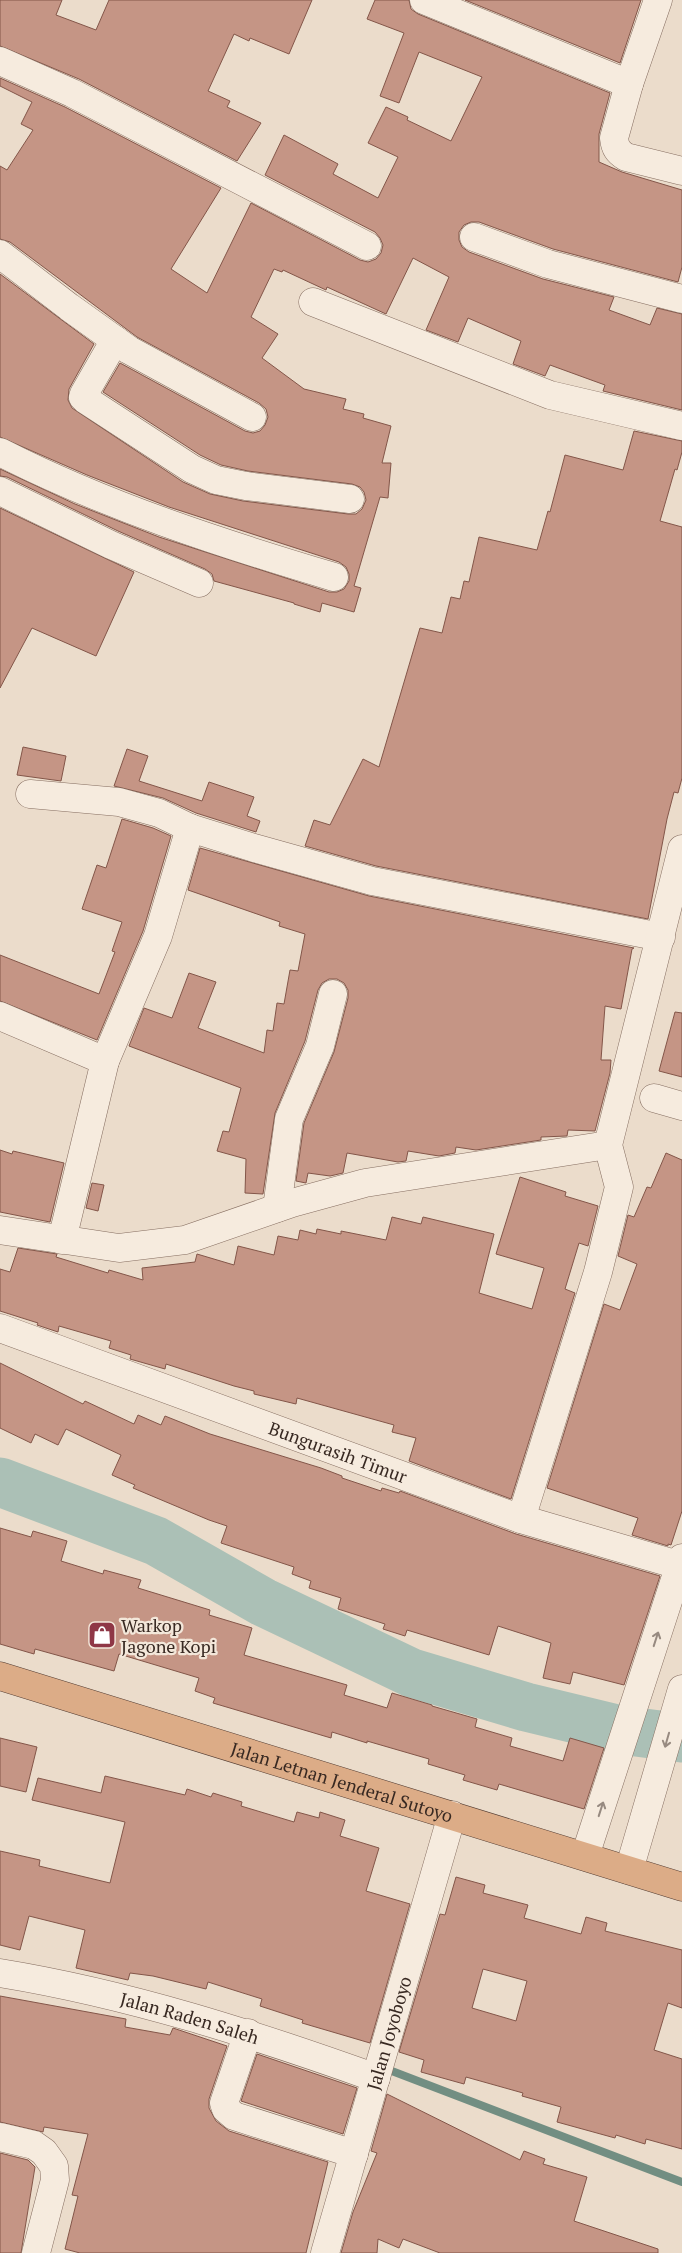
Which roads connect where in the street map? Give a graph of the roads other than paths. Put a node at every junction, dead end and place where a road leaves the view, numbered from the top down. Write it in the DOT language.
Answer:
graph roads {
  1 [pos="424,0"];
  2 [pos="658,0"];
  3 [pos="0,61"];
  4 [pos="629,84"];
  5 [pos="682,171"];
  6 [pos="474,237"];
  7 [pos="367,246"];
  8 [pos="0,254"];
  9 [pos="682,299"];
  10 [pos="313,302"];
  11 [pos="115,340"];
  12 [pos="252,417"];
  13 [pos="682,426"];
  14 [pos="0,452"];
  15 [pos="0,491"];
  16 [pos="350,499"];
  17 [pos="334,577"];
  18 [pos="199,583"];
  19 [pos="30,794"];
  20 [pos="190,828"];
  21 [pos="682,849"];
  22 [pos="661,937"];
  23 [pos="333,994"];
  24 [pos="0,1016"];
  25 [pos="105,1061"];
  26 [pos="654,1098"];
  27 [pos="682,1106"];
  28 [pos="608,1145"];
  29 [pos="277,1208"];
  30 [pos="0,1230"];
  31 [pos="62,1240"];
  32 [pos="0,1328"];
  33 [pos="521,1519"];
  34 [pos="681,1563"];
  35 [pos="0,1676"];
  36 [pos="640,1690"];
  37 [pos="680,1697"];
  38 [pos="452,1815"];
  39 [pos="585,1856"];
  40 [pos="629,1870"];
  41 [pos="682,1887"];
  42 [pos="0,1973"];
  43 [pos="248,2034"];
  44 [pos="377,2074"];
  45 [pos="0,2136"];
  46 [pos="354,2154"];
  47 [pos="36,2253"];
  48 [pos="325,2253"];
  1 -- 4 [label="street"];
  2 -- 4 [label="street"];
  3 -- 7 [label="street"];
  4 -- 5 [label="street"];
  6 -- 9 [label="street"];
  8 -- 11 [label="street"];
  10 -- 13 [label="street"];
  11 -- 12 [label="street"];
  11 -- 16 [label="street"];
  14 -- 17 [label="street"];
  15 -- 18 [label="street"];
  19 -- 20 [label="street"];
  20 -- 22 [label="street"];
  20 -- 25 [label="street"];
  21 -- 22 [label="street"];
  22 -- 28 [label="street"];
  23 -- 29 [label="street"];
  24 -- 25 [label="street"];
  25 -- 31 [label="street"];
  26 -- 27 [label="street"];
  28 -- 29 [label="street"];
  28 -- 33 [label="street"];
  29 -- 31 [label="street"];
  30 -- 31 [label="street"];
  32 -- 33 [label="street, Bungurasih Timur"];
  33 -- 34 [label="street, Bungurasih Timur"];
  36 -- 34 [label="street, one-way"];
  35 -- 38 [label="highway, Jalan Letnan Jenderal Sutoyo"];
  36 -- 37 [label="street"];
  39 -- 36 [label="street, one-way"];
  37 -- 40 [label="street, one-way"];
  38 -- 39 [label="highway, Jalan Letnan Jenderal Sutoyo"];
  38 -- 44 [label="street, Jalan Joyoboyo"];
  39 -- 40 [label="highway, Jalan Letnan Jenderal Sutoyo"];
  40 -- 41 [label="highway, Jalan Letnan Jenderal Sutoyo"];
  42 -- 43 [label="street, Jalan Raden Saleh"];
  43 -- 44 [label="street, Jalan Raden Saleh"];
  43 -- 46 [label="street"];
  44 -- 46 [label="street, Jalan Joyoboyo"];
  45 -- 47 [label="street"];
  46 -- 48 [label="street, Jalan Joyoboyo"];
}
